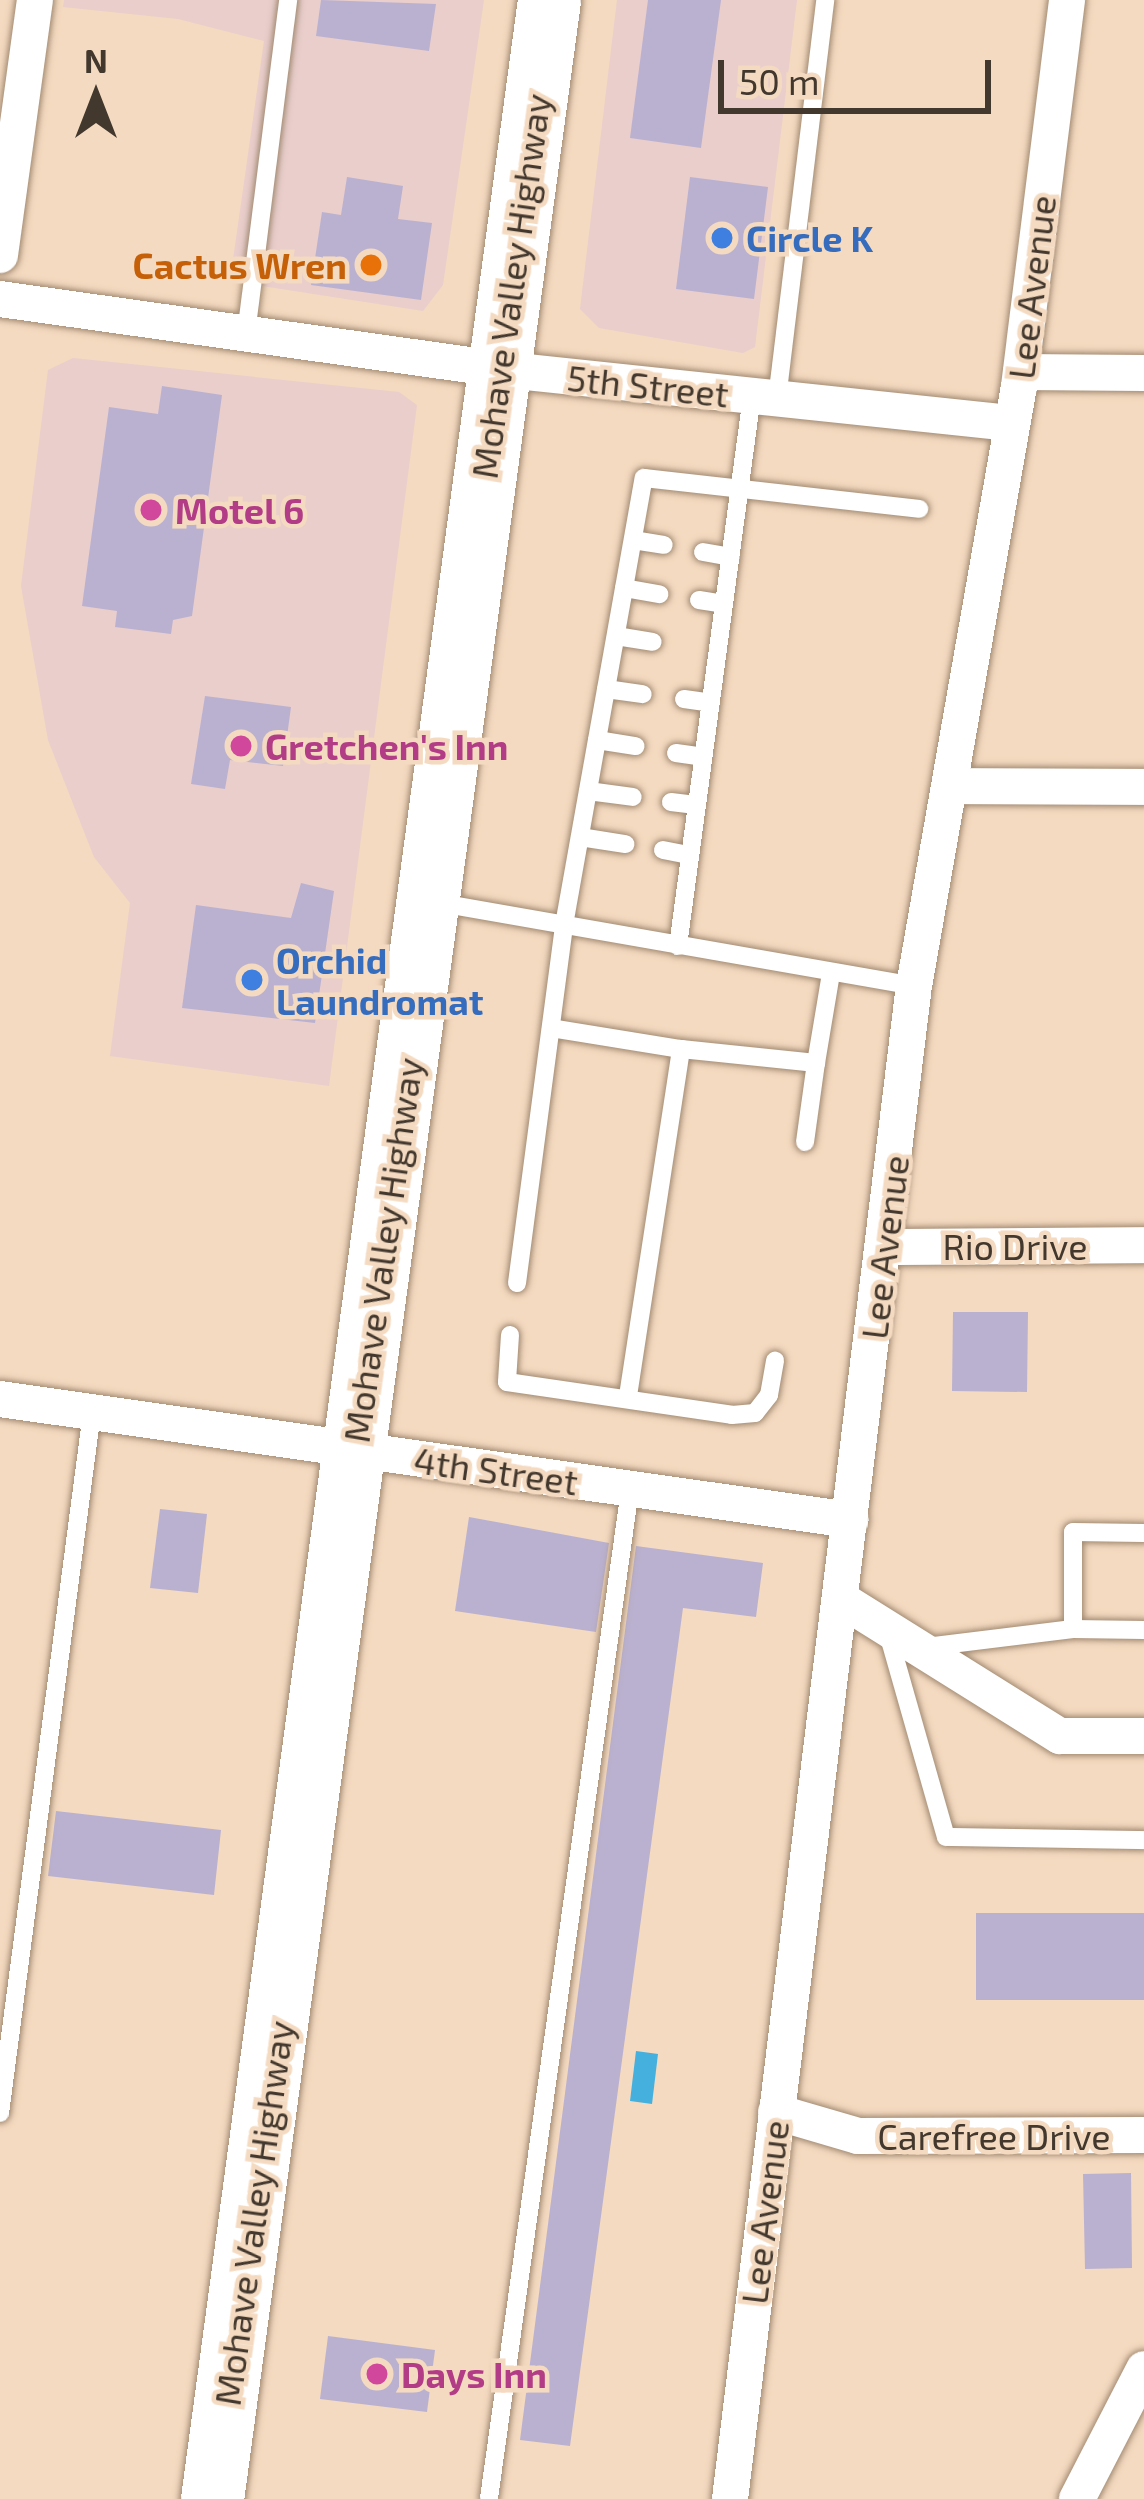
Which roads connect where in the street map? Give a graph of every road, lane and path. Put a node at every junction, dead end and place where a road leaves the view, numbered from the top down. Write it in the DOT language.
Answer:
graph roads {
  1 [pos="35,0"];
  2 [pos="289,0"];
  3 [pos="549,0"];
  4 [pos="825,0"];
  5 [pos="1067,0"];
  6 [pos="0,255"];
  7 [pos="0,299"];
  8 [pos="246,334"];
  9 [pos="498,369"];
  10 [pos="1021,372"];
  11 [pos="1144,373"];
  12 [pos="765,397"];
  13 [pos="1011,424"];
  14 [pos="740,488"];
  15 [pos="919,509"];
  16 [pos="633,540"];
  17 [pos="664,545"];
  18 [pos="703,553"];
  19 [pos="730,557"];
  20 [pos="624,588"];
  21 [pos="659,594"];
  22 [pos="699,600"];
  23 [pos="724,604"];
  24 [pos="616,636"];
  25 [pos="653,642"];
  26 [pos="694,648"];
  27 [pos="718,652"];
  28 [pos="606,689"];
  29 [pos="644,694"];
  30 [pos="683,699"];
  31 [pos="711,703"];
  32 [pos="597,740"];
  33 [pos="636,746"];
  34 [pos="676,753"];
  35 [pos="703,757"];
  36 [pos="950,786"];
  37 [pos="1144,787"];
  38 [pos="588,790"];
  39 [pos="632,797"];
  40 [pos="671,802"];
  41 [pos="696,805"];
  42 [pos="580,837"];
  43 [pos="625,844"];
  44 [pos="663,850"];
  45 [pos="689,854"];
  46 [pos="428,901"];
  47 [pos="564,925"];
  48 [pos="678,946"];
  49 [pos="831,973"];
  50 [pos="914,986"];
  51 [pos="551,1028"];
  52 [pos="680,1049"];
  53 [pos="816,1063"];
  54 [pos="805,1142"];
  55 [pos="1144,1246"];
  56 [pos="885,1247"];
  57 [pos="517,1282"];
  58 [pos="510,1335"];
  59 [pos="775,1361"];
  60 [pos="628,1396"];
  61 [pos="0,1399"];
  62 [pos="92,1412"];
  63 [pos="356,1450"];
  64 [pos="630,1489"];
  65 [pos="850,1520"];
  66 [pos="1144,1533"];
  67 [pos="842,1600"];
  68 [pos="886,1625"];
  69 [pos="1073,1629"];
  70 [pos="1144,1630"];
  71 [pos="926,1647"];
  72 [pos="1144,1736"];
  73 [pos="1144,1840"];
  74 [pos="776,2112"];
  75 [pos="0,2113"];
  76 [pos="1144,2135"];
  77 [pos="1144,2368"];
  78 [pos="489,2498"];
  79 [pos="212,2499"];
  80 [pos="730,2499"];
  81 [pos="1077,2499"];
  1 -- 6 [label="street"];
  2 -- 8 [label="lane"];
  3 -- 9 [label="highway, Mohave Valley Highway"];
  4 -- 12 [label="lane"];
  5 -- 10 [label="street, Lee Avenue"];
  7 -- 8 [label="street, 5th Street"];
  8 -- 9 [label="street, 5th Street"];
  9 -- 12 [label="street, 5th Street"];
  9 -- 46 [label="highway, Mohave Valley Highway"];
  10 -- 11 [label="street"];
  10 -- 13 [label="street, Lee Avenue"];
  12 -- 13 [label="street, 5th Street"];
  12 -- 14 [label="lane"];
  13 -- 36 [label="street, Lee Avenue"];
  14 -- 15 [label="lane"];
  14 -- 16 [label="lane"];
  14 -- 19 [label="lane"];
  16 -- 17 [label="lane"];
  16 -- 20 [label="lane"];
  18 -- 19 [label="lane"];
  19 -- 23 [label="lane"];
  20 -- 21 [label="lane"];
  20 -- 24 [label="lane"];
  22 -- 23 [label="lane"];
  23 -- 27 [label="lane"];
  24 -- 25 [label="lane"];
  24 -- 28 [label="lane"];
  26 -- 27 [label="lane"];
  27 -- 31 [label="lane"];
  28 -- 29 [label="lane"];
  28 -- 32 [label="lane"];
  30 -- 31 [label="lane"];
  31 -- 35 [label="lane"];
  32 -- 33 [label="lane"];
  32 -- 38 [label="lane"];
  34 -- 35 [label="lane"];
  35 -- 41 [label="lane"];
  36 -- 37 [label="street"];
  36 -- 50 [label="street, Lee Avenue"];
  38 -- 39 [label="lane"];
  38 -- 42 [label="lane"];
  40 -- 41 [label="lane"];
  41 -- 45 [label="lane"];
  42 -- 43 [label="lane"];
  42 -- 47 [label="lane"];
  44 -- 45 [label="lane"];
  45 -- 48 [label="lane"];
  46 -- 47 [label="lane"];
  46 -- 63 [label="highway, Mohave Valley Highway"];
  47 -- 48 [label="lane"];
  47 -- 51 [label="lane"];
  48 -- 49 [label="lane"];
  49 -- 50 [label="lane"];
  49 -- 53 [label="lane"];
  50 -- 56 [label="street, Lee Avenue"];
  51 -- 52 [label="lane"];
  51 -- 57 [label="lane"];
  52 -- 53 [label="lane"];
  52 -- 60 [label="lane"];
  53 -- 54 [label="lane"];
  55 -- 56 [label="street, Rio Drive"];
  56 -- 65 [label="street, Lee Avenue"];
  58 -- 60 [label="lane"];
  59 -- 60 [label="lane"];
  61 -- 62 [label="street, 4th Street"];
  62 -- 63 [label="street, 4th Street"];
  62 -- 75 [label="lane"];
  63 -- 64 [label="street, 4th Street"];
  63 -- 79 [label="highway, Mohave Valley Highway"];
  64 -- 65 [label="street, 4th Street"];
  64 -- 78 [label="lane"];
  65 -- 67 [label="street, Lee Avenue"];
  66 -- 69 [label="lane"];
  67 -- 68 [label="street"];
  67 -- 74 [label="street, Lee Avenue"];
  68 -- 71 [label="street"];
  68 -- 73 [label="lane"];
  69 -- 70 [label="lane"];
  69 -- 71 [label="lane"];
  71 -- 72 [label="street"];
  74 -- 76 [label="street, Carefree Drive"];
  74 -- 80 [label="street, Lee Avenue"];
  77 -- 81 [label="street"];
}
